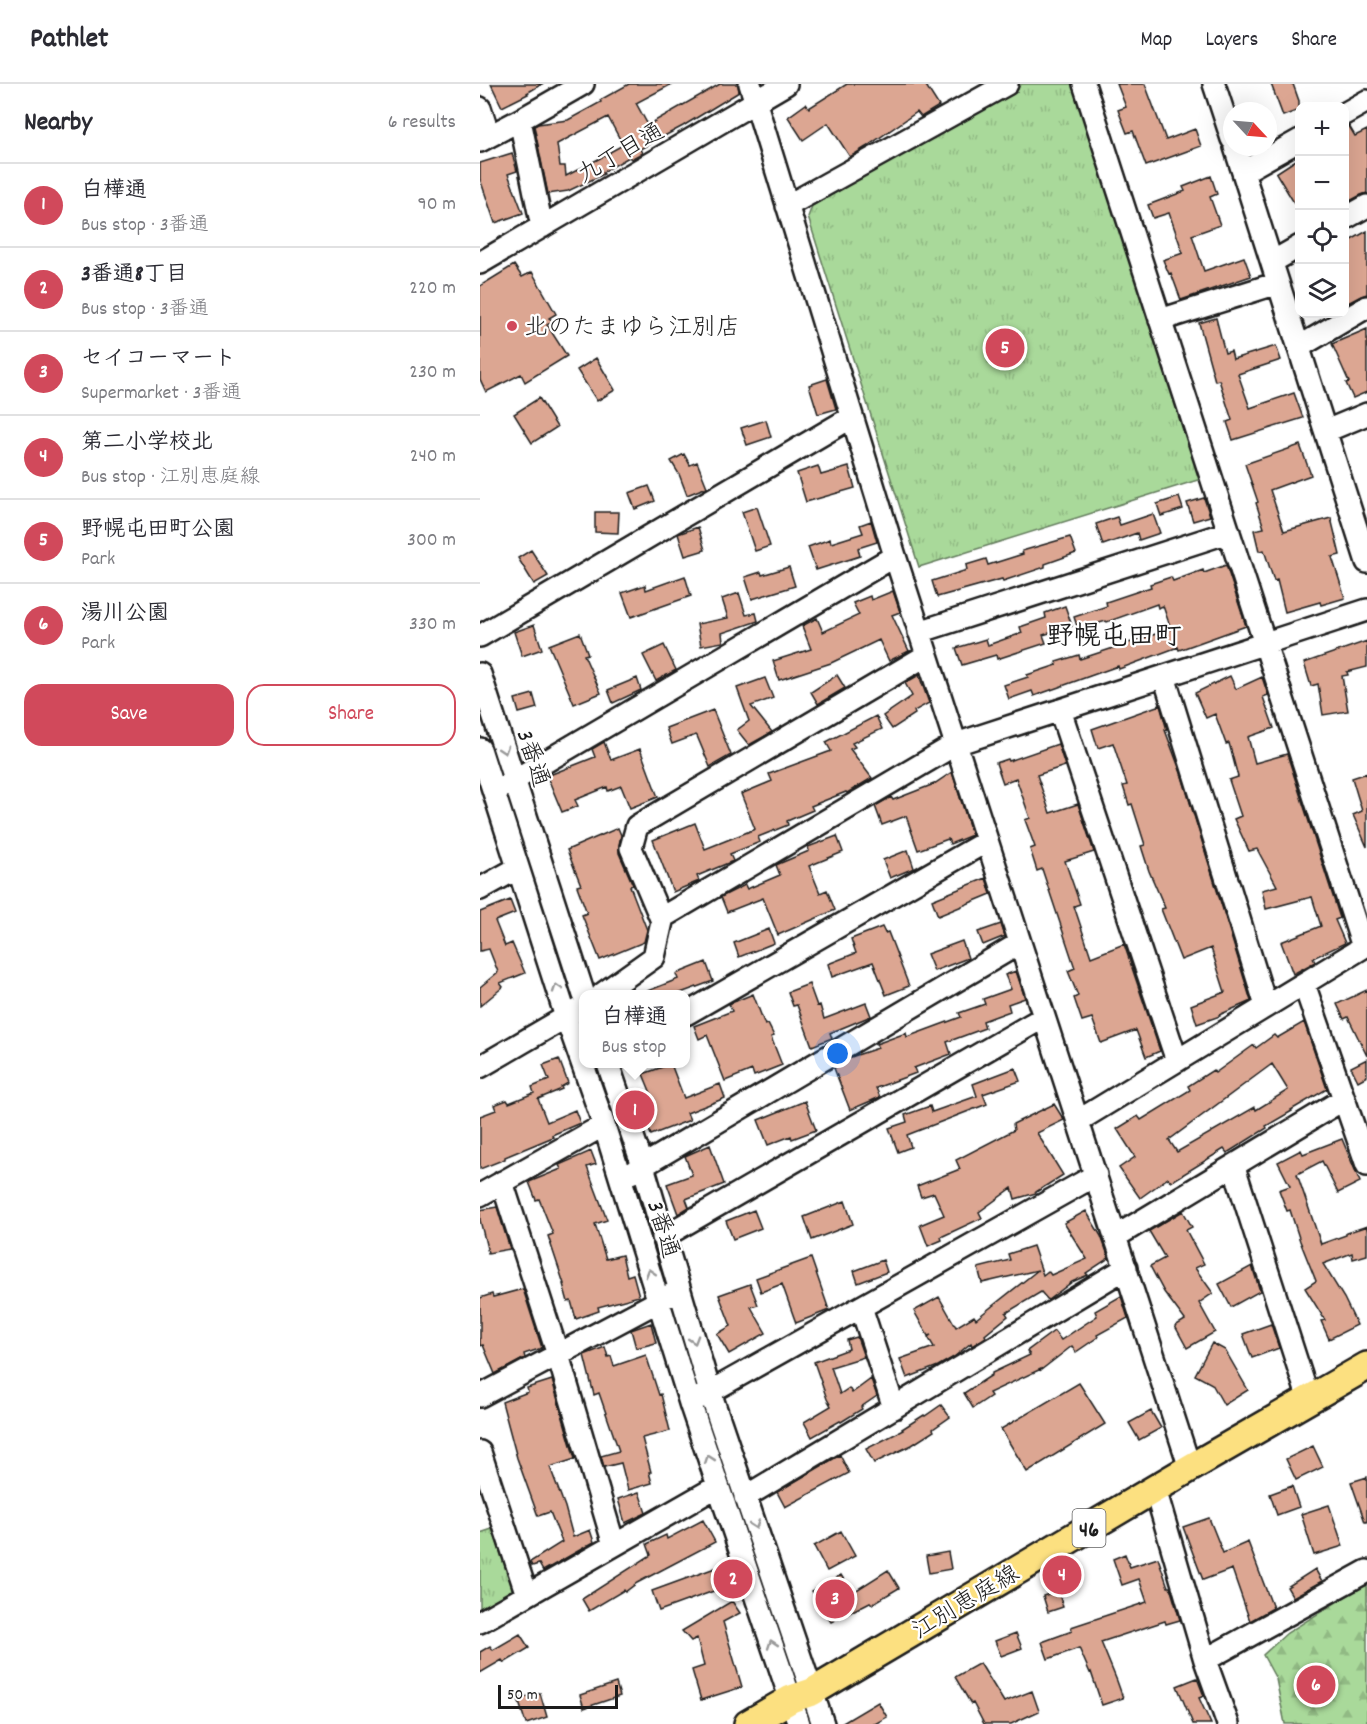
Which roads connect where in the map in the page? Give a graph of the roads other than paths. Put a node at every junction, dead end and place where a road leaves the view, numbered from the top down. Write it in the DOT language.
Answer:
graph roads {
  1 [pos="583,84"];
  2 [pos="786,84"];
  3 [pos="1006,84"];
  4 [pos="1084,84"];
  5 [pos="1214,84"];
  6 [pos="752,93"];
  7 [pos="1367,101"];
  8 [pos="480,108"];
  9 [pos="1349,111"];
  10 [pos="1223,112"];
  11 [pos="520,120"];
  12 [pos="484,138"];
  13 [pos="1295,142"];
  14 [pos="1237,156"];
  15 [pos="1243,172"];
  16 [pos="1367,206"];
  17 [pos="788,207"];
  18 [pos="1349,216"];
  19 [pos="542,227"];
  20 [pos="1295,248"];
  21 [pos="1272,262"];
  22 [pos="480,263"];
  23 [pos="1278,283"];
  24 [pos="1367,307"];
  25 [pos="1160,320"];
  26 [pos="1299,347"];
  27 [pos="1367,414"];
  28 [pos="852,417"];
  29 [pos="1326,432"];
  30 [pos="1229,532"];
  31 [pos="895,556"];
  32 [pos="1367,562"];
  33 [pos="1367,610"];
  34 [pos="919,632"];
  35 [pos="480,636"];
  36 [pos="1265,643"];
  37 [pos="927,655"];
  38 [pos="480,674"];
  39 [pos="1164,676"];
  40 [pos="1060,710"];
  41 [pos="956,744"];
  42 [pos="480,749"];
  43 [pos="514,780"];
  44 [pos="494,792"];
  45 [pos="987,841"];
  46 [pos="518,868"];
  47 [pos="480,890"];
  48 [pos="662,921"];
  49 [pos="1020,943"];
  50 [pos="1365,946"];
  51 [pos="1304,984"];
  52 [pos="582,990"];
  53 [pos="608,990"];
  54 [pos="1266,1006"];
  55 [pos="575,1012"];
  56 [pos="690,1012"];
  57 [pos="1044,1017"];
  58 [pos="1177,1061"];
  59 [pos="480,1067"];
  60 [pos="591,1068"];
  61 [pos="609,1068"];
  62 [pos="1344,1099"];
  63 [pos="1078,1121"];
  64 [pos="604,1125"];
  65 [pos="1367,1165"];
  66 [pos="643,1166"];
  67 [pos="1234,1167"];
  68 [pos="1096,1175"];
  69 [pos="622,1179"];
  70 [pos="502,1182"];
  71 [pos="480,1195"];
  72 [pos="663,1237"];
  73 [pos="1115,1237"];
  74 [pos="1126,1268"];
  75 [pos="679,1291"];
  76 [pos="659,1300"];
  77 [pos="861,1308"];
  78 [pos="558,1354"];
  79 [pos="1367,1365"];
  80 [pos="710,1392"];
  81 [pos="480,1396"];
  82 [pos="1309,1400"];
  83 [pos="690,1403"];
  84 [pos="894,1408"];
  85 [pos="480,1452"];
  86 [pos="1190,1468"];
  87 [pos="718,1486"];
  88 [pos="1155,1489"];
  89 [pos="745,1497"];
  90 [pos="614,1545"];
  91 [pos="1367,1571"];
  92 [pos="527,1595"];
  93 [pos="480,1622"];
  94 [pos="1205,1660"];
  95 [pos="801,1705"];
  96 [pos="748,1724"];
  97 [pos="823,1724"];
  98 [pos="1228,1724"];
  1 -- 11 [label="street"];
  2 -- 6 [label="street, 九丁目通"];
  3 -- 17 [label="street"];
  4 -- 25 [label="street"];
  5 -- 10 [label="street"];
  6 -- 17 [label="street"];
  6 -- 19 [label="street, 九丁目通"];
  7 -- 9 [label="street"];
  8 -- 12 [label="street"];
  11 -- 12 [label="street"];
  11 -- 19 [label="street"];
  13 -- 15 [label="street"];
  14 -- 15 [label="street"];
  15 -- 21 [label="street"];
  16 -- 18 [label="street"];
  17 -- 28 [label="street"];
  19 -- 22 [label="street, 九丁目通"];
  20 -- 21 [label="street"];
  21 -- 23 [label="street"];
  23 -- 25 [label="street"];
  23 -- 26 [label="street"];
  24 -- 26 [label="street"];
  25 -- 30 [label="street"];
  26 -- 29 [label="street"];
  27 -- 29 [label="street"];
  28 -- 31 [label="street"];
  28 -- 35 [label="street"];
  29 -- 32 [label="street"];
  30 -- 34 [label="street"];
  30 -- 36 [label="street"];
  31 -- 34 [label="street"];
  31 -- 43 [label="street"];
  33 -- 36 [label="street"];
  34 -- 37 [label="street"];
  36 -- 39 [label="street"];
  36 -- 50 [label="street"];
  37 -- 41 [label="street"];
  37 -- 48 [label="street"];
  38 -- 43 [label="street, 3番通, one-way"];
  39 -- 40 [label="street"];
  39 -- 54 [label="street"];
  40 -- 41 [label="street"];
  40 -- 58 [label="street"];
  41 -- 45 [label="street"];
  41 -- 48 [label="street"];
  42 -- 44 [label="street, 3番通"];
  43 -- 44 [label="street"];
  43 -- 52 [label="street, 3番通"];
  44 -- 46 [label="street, 3番通"];
  45 -- 49 [label="street"];
  45 -- 56 [label="street"];
  46 -- 47 [label="street"];
  55 -- 46 [label="street, 3番通, one-way"];
  48 -- 53 [label="street"];
  49 -- 57 [label="street"];
  49 -- 66 [label="street"];
  50 -- 51 [label="street"];
  51 -- 54 [label="street"];
  51 -- 62 [label="street"];
  54 -- 58 [label="street"];
  55 -- 59 [label="street"];
  57 -- 63 [label="street"];
  57 -- 72 [label="street"];
  58 -- 63 [label="street"];
  60 -- 64 [label="street, 3番通"];
  61 -- 66 [label="street, 3番通"];
  62 -- 65 [label="street"];
  62 -- 67 [label="street"];
  63 -- 68 [label="street"];
  64 -- 69 [label="street, 3番通"];
  64 -- 70 [label="street"];
  66 -- 69 [label="street"];
  66 -- 72 [label="street, 3番通"];
  67 -- 73 [label="street"];
  67 -- 82 [label="street"];
  68 -- 73 [label="street"];
  68 -- 77 [label="street"];
  76 -- 69 [label="street, 3番通, one-way"];
  70 -- 71 [label="street"];
  70 -- 78 [label="street"];
  72 -- 75 [label="street, 3番通"];
  73 -- 74 [label="street"];
  74 -- 84 [label="street"];
  74 -- 86 [label="street"];
  75 -- 76 [label="street"];
  75 -- 80 [label="street, 3番通, one-way"];
  76 -- 78 [label="street"];
  76 -- 83 [label="street, 3番通"];
  77 -- 80 [label="street"];
  77 -- 84 [label="street"];
  78 -- 81 [label="street"];
  78 -- 90 [label="street"];
  79 -- 82 [label="main road, 江別恵庭線 / 46"];
  80 -- 83 [label="street"];
  80 -- 89 [label="street, 3番通"];
  82 -- 86 [label="main road, 江別恵庭線 / 46"];
  87 -- 83 [label="street, 3番通, one-way"];
  84 -- 89 [label="street"];
  85 -- 92 [label="street"];
  86 -- 88 [label="main road, 江別恵庭線 / 46"];
  87 -- 90 [label="street"];
  95 -- 87 [label="street, 3番通, one-way"];
  88 -- 94 [label="street"];
  88 -- 95 [label="main road, 江別恵庭線 / 46"];
  89 -- 95 [label="street, 3番通, one-way"];
  90 -- 92 [label="street"];
  91 -- 94 [label="street"];
  92 -- 93 [label="street"];
  94 -- 98 [label="street"];
  95 -- 96 [label="main road, 江別恵庭線 / 46"];
  95 -- 97 [label="street, 3番通"];
}
